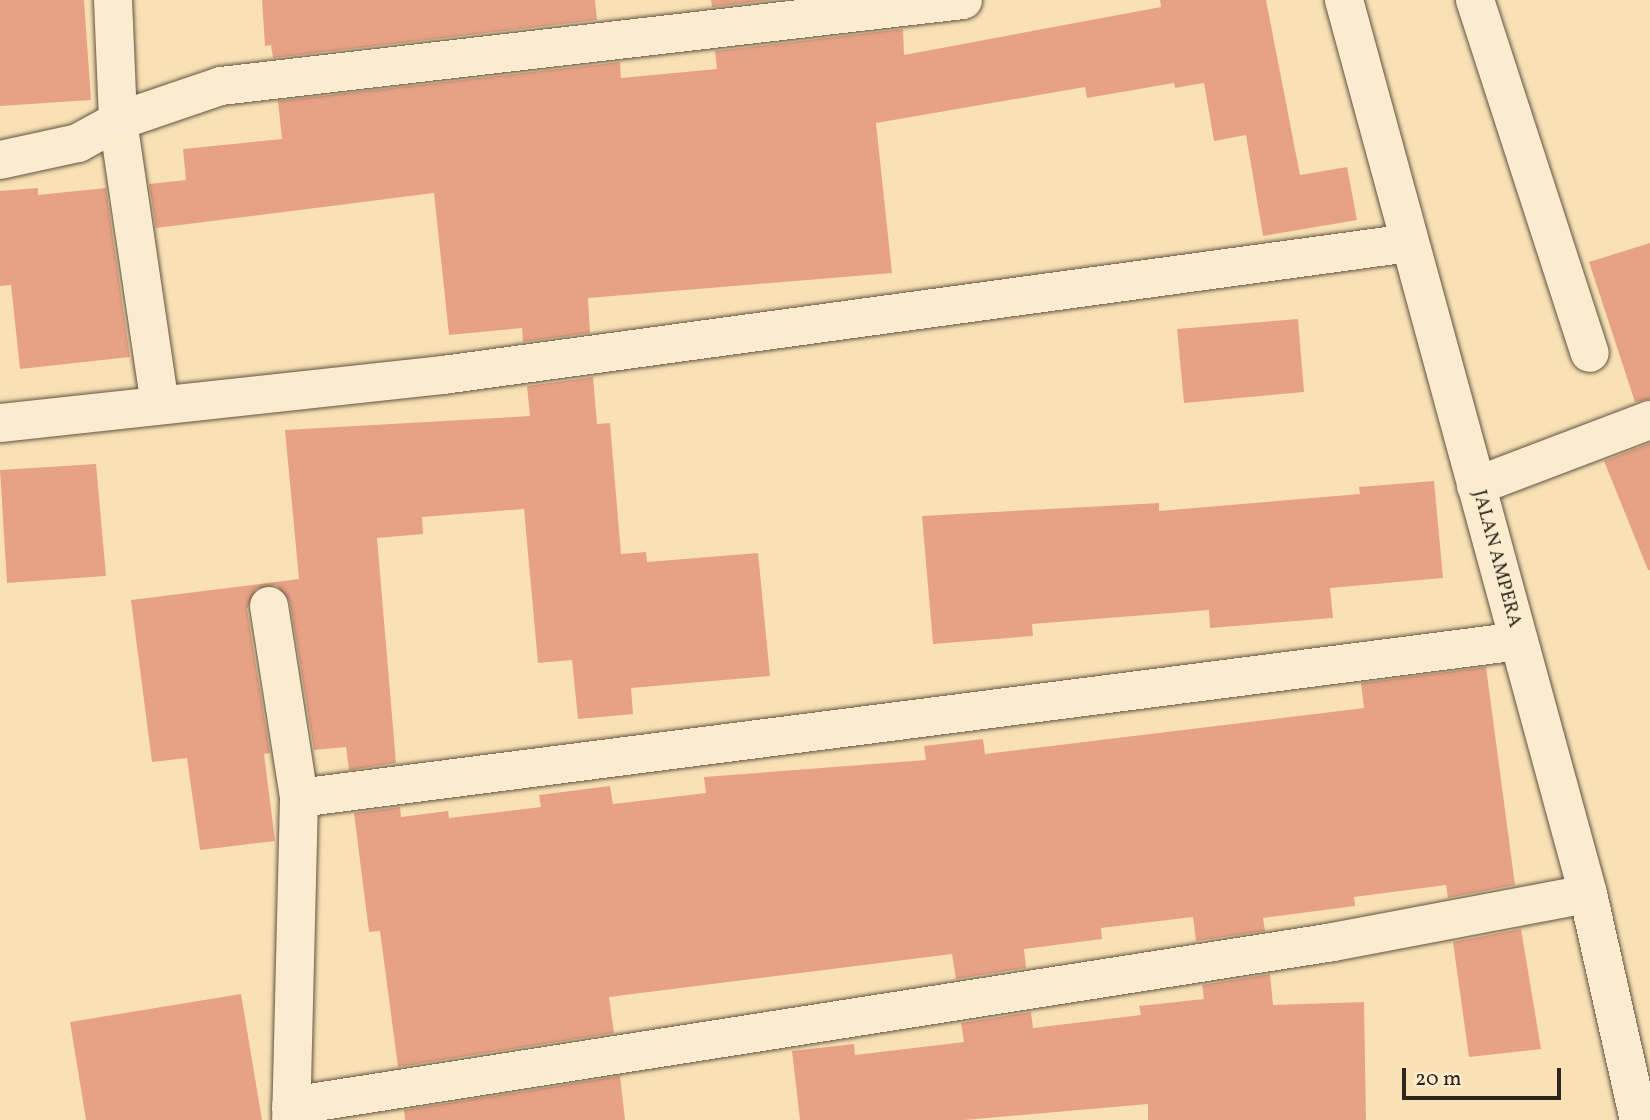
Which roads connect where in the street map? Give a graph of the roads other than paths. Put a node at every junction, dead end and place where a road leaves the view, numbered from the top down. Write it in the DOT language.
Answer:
graph roads {
  1 [pos="113,0"];
  2 [pos="963,0"];
  3 [pos="1344,0"];
  4 [pos="1475,0"];
  5 [pos="118,121"];
  6 [pos="0,160"];
  7 [pos="1409,243"];
  8 [pos="1590,353"];
  9 [pos="160,405"];
  10 [pos="1650,421"];
  11 [pos="0,423"];
  12 [pos="1476,486"];
  13 [pos="269,606"];
  14 [pos="1519,641"];
  15 [pos="299,798"];
  16 [pos="1588,894"];
  17 [pos="291,1113"];
  18 [pos="1639,1120"];
  1 -- 5 [label="street"];
  2 -- 5 [label="street"];
  3 -- 7 [label="street, JALAN AMPERA"];
  4 -- 8 [label="street"];
  5 -- 6 [label="street"];
  5 -- 9 [label="street"];
  7 -- 9 [label="street"];
  7 -- 12 [label="street, JALAN AMPERA"];
  9 -- 11 [label="street"];
  10 -- 12 [label="street"];
  12 -- 14 [label="street, JALAN AMPERA"];
  13 -- 15 [label="street"];
  14 -- 15 [label="street"];
  14 -- 16 [label="street, JALAN AMPERA"];
  15 -- 17 [label="street"];
  16 -- 17 [label="street"];
  16 -- 18 [label="street, JALAN AMPERA"];
}
